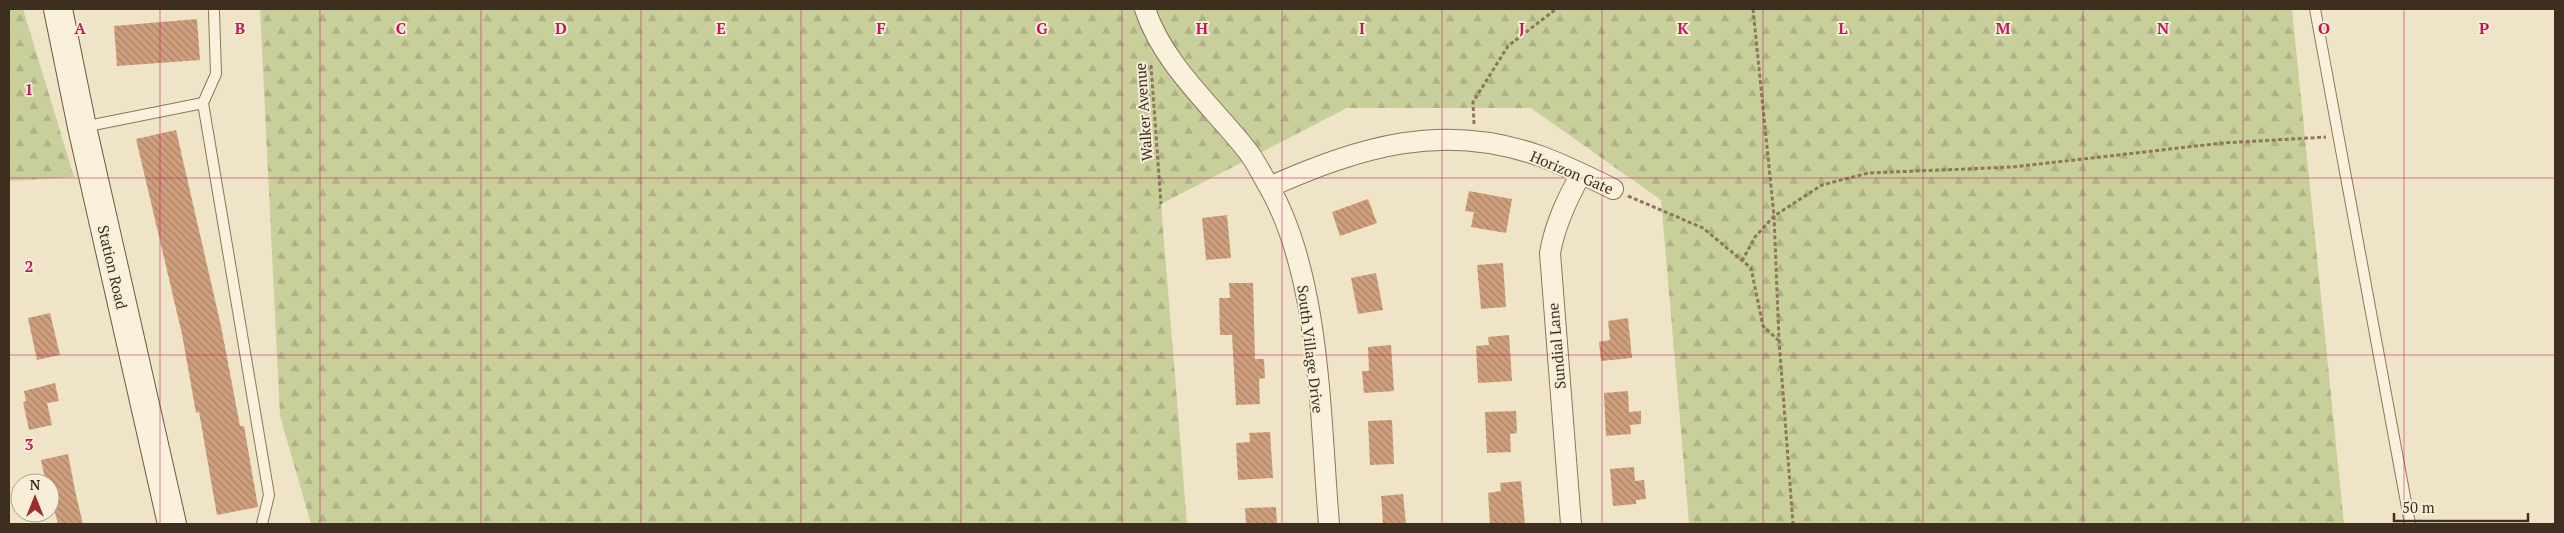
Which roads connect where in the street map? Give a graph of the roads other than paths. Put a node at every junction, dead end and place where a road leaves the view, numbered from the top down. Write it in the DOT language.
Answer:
graph roads {
  1 [pos="58,9"];
  2 [pos="1146,9"];
  3 [pos="2315,9"];
  4 [pos="214,12"];
  5 [pos="203,103"];
  6 [pos="82,127"];
  7 [pos="1581,174"];
  8 [pos="1269,187"];
  9 [pos="1612,189"];
  10 [pos="172,524"];
  11 [pos="262,524"];
  12 [pos="1329,524"];
  13 [pos="1571,524"];
  14 [pos="2410,524"];
  1 -- 6 [label="main road, Station Road"];
  2 -- 8 [label="street, South Village Drive"];
  3 -- 14 [label="lane"];
  4 -- 5 [label="lane"];
  5 -- 6 [label="lane"];
  5 -- 11 [label="lane"];
  6 -- 10 [label="main road, Station Road"];
  7 -- 8 [label="street, Horizon Gate"];
  7 -- 9 [label="street, Horizon Gate"];
  7 -- 13 [label="street, Sundial Lane"];
  8 -- 12 [label="street, South Village Drive"];
}
